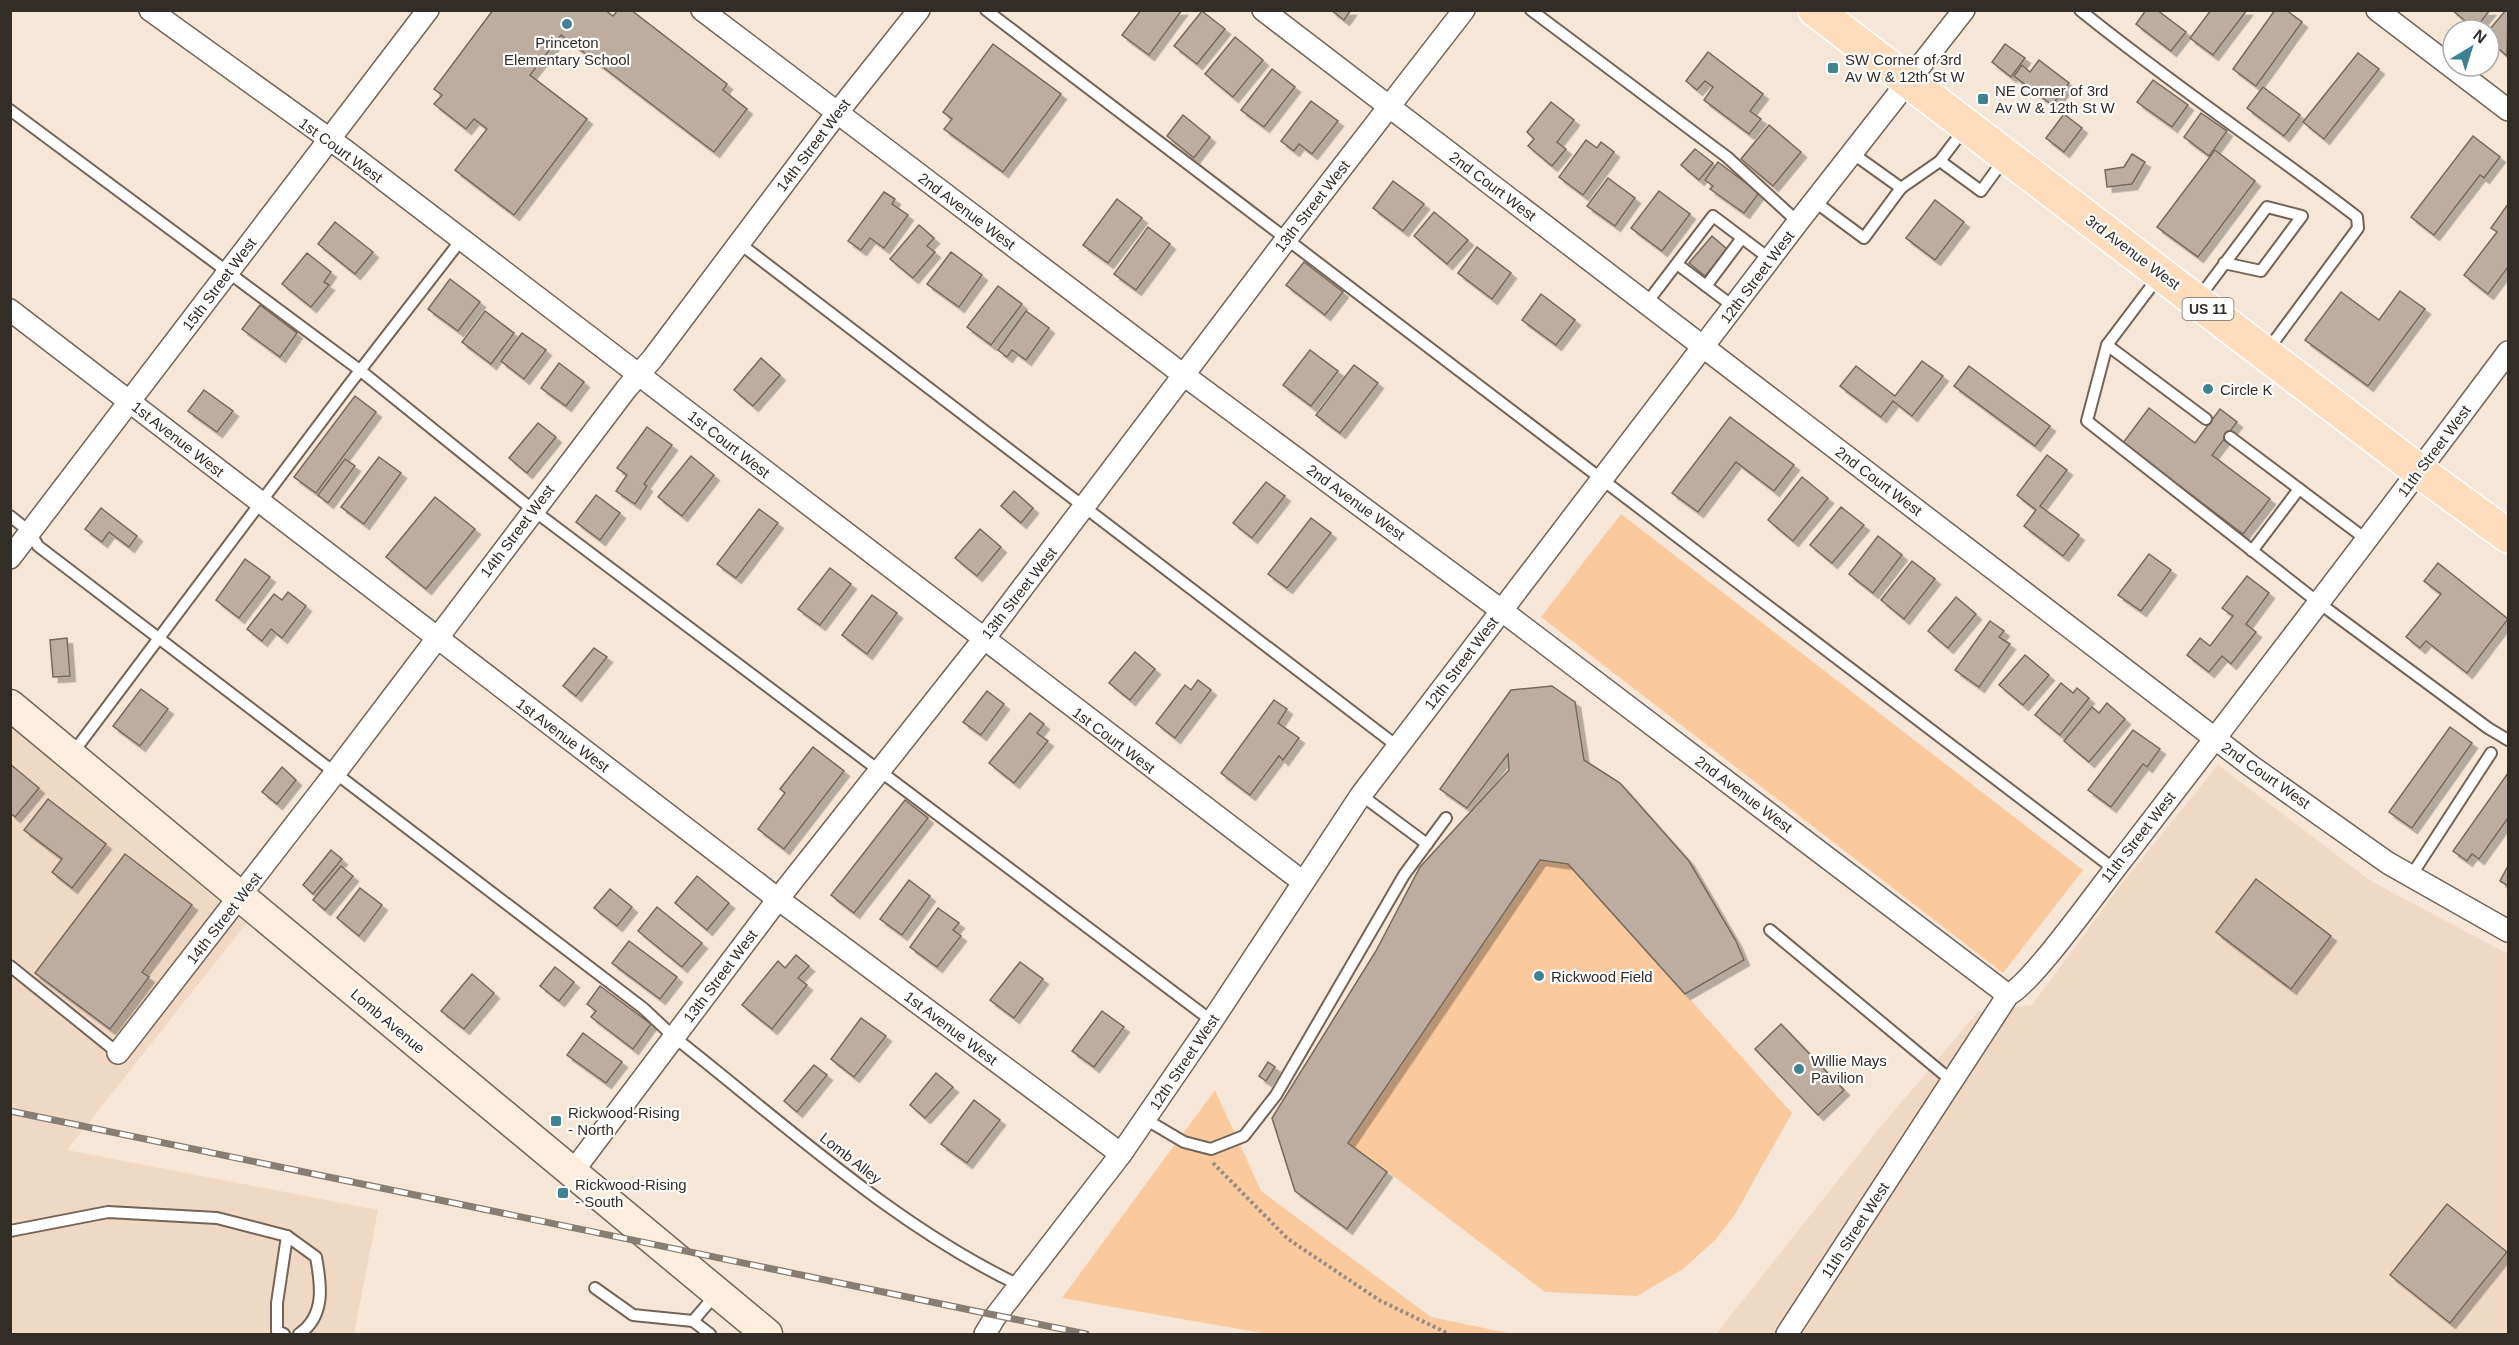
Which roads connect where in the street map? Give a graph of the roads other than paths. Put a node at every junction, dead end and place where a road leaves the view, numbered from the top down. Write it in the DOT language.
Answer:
graph roads {
  1 [pos="150,10"];
  2 [pos="702,10"];
  3 [pos="919,10"];
  4 [pos="986,10"];
  5 [pos="1263,10"];
  6 [pos="1464,10"];
  7 [pos="1531,10"];
  8 [pos="1815,10"];
  9 [pos="1964,10"];
  10 [pos="2080,10"];
  11 [pos="2377,10"];
  12 [pos="425,12"];
  13 [pos="1909,81"];
  14 [pos="1389,107"];
  15 [pos="10,110"];
  16 [pos="2508,110"];
  17 [pos="837,113"];
  18 [pos="1966,125"];
  19 [pos="329,141"];
  20 [pos="1852,153"];
  21 [pos="2007,156"];
  22 [pos="1940,162"];
  23 [pos="1901,188"];
  24 [pos="1814,201"];
  25 [pos="1798,222"];
  26 [pos="1288,237"];
  27 [pos="1742,238"];
  28 [pos="461,240"];
  29 [pos="739,243"];
  30 [pos="1770,259"];
  31 [pos="1677,264"];
  32 [pos="2224,264"];
  33 [pos="228,273"];
  34 [pos="2161,273"];
  35 [pos="1706,286"];
  36 [pos="2197,300"];
  37 [pos="1646,304"];
  38 [pos="1734,307"];
  39 [pos="10,310"];
  40 [pos="2107,345"];
  41 [pos="1704,348"];
  42 [pos="2508,352"];
  43 [pos="2265,353"];
  44 [pos="361,371"];
  45 [pos="639,375"];
  46 [pos="1185,376"];
  47 [pos="130,401"];
  48 [pos="2206,419"];
  49 [pos="2230,437"];
  50 [pos="2420,471"];
  51 [pos="1601,480"];
  52 [pos="2299,489"];
  53 [pos="260,504"];
  54 [pos="1086,506"];
  55 [pos="533,510"];
  56 [pos="10,516"];
  57 [pos="30,532"];
  58 [pos="2508,536"];
  59 [pos="2367,540"];
  60 [pos="2252,551"];
  61 [pos="10,558"];
  62 [pos="2319,603"];
  63 [pos="1501,610"];
  64 [pos="436,638"];
  65 [pos="158,639"];
  66 [pos="983,640"];
  67 [pos="10,705"];
  68 [pos="2215,738"];
  69 [pos="2508,740"];
  70 [pos="1397,746"];
  71 [pos="2491,753"];
  72 [pos="71,756"];
  73 [pos="880,769"];
  74 [pos="335,774"];
  75 [pos="1361,795"];
  76 [pos="1446,818"];
  77 [pos="1427,844"];
  78 [pos="2114,869"];
  79 [pos="2411,876"];
  80 [pos="1303,882"];
  81 [pos="240,897"];
  82 [pos="778,899"];
  83 [pos="1770,930"];
  84 [pos="2508,931"];
  85 [pos="10,966"];
  86 [pos="2008,995"];
  87 [pos="1212,1021"];
  88 [pos="674,1037"];
  89 [pos="118,1053"];
  90 [pos="1952,1081"];
  91 [pos="1145,1119"];
  92 [pos="1121,1154"];
  93 [pos="571,1174"];
  94 [pos="10,1231"];
  95 [pos="287,1236"];
  96 [pos="1021,1287"];
  97 [pos="595,1288"];
  98 [pos="717,1293"];
  99 [pos="693,1321"];
  100 [pos="759,1332"];
  101 [pos="284,1335"];
  102 [pos="299,1335"];
  103 [pos="710,1335"];
  104 [pos="985,1335"];
  105 [pos="1788,1335"];
  1 -- 19 [label="street, 1st Court West"];
  2 -- 17 [label="street, 2nd Avenue West"];
  3 -- 17 [label="street, 14th Street West"];
  4 -- 26 [label="lane"];
  5 -- 14 [label="street, 2nd Court West"];
  6 -- 14 [label="street, 13th Street West"];
  7 -- 25 [label="lane"];
  8 -- 13 [label="main road, 3rd Avenue West / US 11"];
  9 -- 13 [label="street, 12th Street West"];
  10 -- 43 [label="lane"];
  11 -- 16 [label="street"];
  12 -- 19 [label="street, 15th Street West"];
  13 -- 18 [label="main road, 3rd Avenue West / US 11"];
  13 -- 20 [label="street, 12th Street West"];
  14 -- 26 [label="street, 13th Street West"];
  14 -- 37 [label="street, 2nd Court West"];
  15 -- 33 [label="lane"];
  17 -- 29 [label="street, 14th Street West"];
  17 -- 46 [label="street, 2nd Avenue West"];
  18 -- 21 [label="main road, 3rd Avenue West / US 11"];
  18 -- 22 [label="lane"];
  19 -- 28 [label="street, 1st Court West"];
  19 -- 33 [label="street, 15th Street West"];
  20 -- 23 [label="lane"];
  20 -- 24 [label="street, 12th Street West"];
  21 -- 22 [label="lane"];
  21 -- 34 [label="main road, 3rd Avenue West / US 11"];
  22 -- 23 [label="lane"];
  23 -- 24 [label="lane"];
  24 -- 25 [label="street, 12th Street West"];
  25 -- 30 [label="street, 12th Street West"];
  26 -- 46 [label="street, 13th Street West"];
  26 -- 51 [label="lane"];
  27 -- 30 [label="lane"];
  27 -- 31 [label="lane"];
  27 -- 35 [label="lane"];
  28 -- 44 [label="lane"];
  28 -- 45 [label="street, 1st Court West"];
  29 -- 45 [label="street, 14th Street West"];
  29 -- 54 [label="lane"];
  30 -- 38 [label="street, 12th Street West"];
  31 -- 35 [label="lane"];
  31 -- 37 [label="lane"];
  32 -- 32 [label="lane"];
  32 -- 36 [label="lane"];
  33 -- 44 [label="lane"];
  33 -- 47 [label="street, 15th Street West"];
  34 -- 36 [label="main road, 3rd Avenue West / US 11"];
  34 -- 40 [label="lane"];
  35 -- 38 [label="lane"];
  36 -- 43 [label="main road, 3rd Avenue West / US 11"];
  37 -- 41 [label="street, 2nd Court West"];
  38 -- 41 [label="street, 12th Street West"];
  39 -- 47 [label="street, 1st Avenue West"];
  40 -- 48 [label="lane"];
  40 -- 60 [label="lane"];
  41 -- 51 [label="street, 12th Street West"];
  41 -- 68 [label="street, 2nd Court West"];
  42 -- 50 [label="street, 11th Street West"];
  43 -- 50 [label="main road, 3rd Avenue West / US 11"];
  44 -- 53 [label="lane"];
  44 -- 55 [label="lane"];
  45 -- 55 [label="street, 14th Street West"];
  45 -- 66 [label="street, 1st Court West"];
  46 -- 54 [label="street, 13th Street West"];
  46 -- 63 [label="street, 2nd Avenue West"];
  47 -- 53 [label="street, 1st Avenue West"];
  47 -- 57 [label="street, 15th Street West"];
  49 -- 52 [label="lane"];
  50 -- 58 [label="main road, 3rd Avenue West / US 11"];
  50 -- 59 [label="street, 11th Street West"];
  51 -- 63 [label="street, 12th Street West"];
  51 -- 78 [label="lane"];
  52 -- 59 [label="lane"];
  52 -- 60 [label="lane"];
  53 -- 64 [label="street, 1st Avenue West"];
  53 -- 65 [label="lane"];
  54 -- 66 [label="street, 13th Street West"];
  54 -- 70 [label="lane"];
  55 -- 64 [label="street, 14th Street West"];
  55 -- 73 [label="lane"];
  56 -- 57 [label="lane, Lomb Alley"];
  57 -- 61 [label="street, 15th Street West"];
  57 -- 65 [label="lane, Lomb Alley"];
  59 -- 62 [label="street, 11th Street West"];
  60 -- 62 [label="lane"];
  62 -- 68 [label="street, 11th Street West"];
  62 -- 69 [label="lane"];
  63 -- 70 [label="street, 12th Street West"];
  63 -- 86 [label="street, 2nd Avenue West"];
  64 -- 74 [label="street, 14th Street West"];
  64 -- 82 [label="street, 1st Avenue West"];
  65 -- 72 [label="lane"];
  65 -- 74 [label="lane, Lomb Alley"];
  66 -- 73 [label="street, 13th Street West"];
  66 -- 80 [label="street, 1st Court West"];
  67 -- 72 [label="main road, Lomb Avenue"];
  68 -- 78 [label="street, 11th Street West"];
  68 -- 79 [label="street, 2nd Court West"];
  70 -- 75 [label="street, 12th Street West"];
  71 -- 79 [label="lane"];
  72 -- 81 [label="main road, Lomb Avenue"];
  73 -- 82 [label="street, 13th Street West"];
  73 -- 87 [label="lane"];
  74 -- 81 [label="street, 14th Street West"];
  74 -- 88 [label="lane, Lomb Alley"];
  75 -- 77 [label="lane"];
  75 -- 80 [label="street, 12th Street West"];
  76 -- 77 [label="lane"];
  77 -- 91 [label="lane"];
  78 -- 86 [label="street, 11th Street West"];
  79 -- 84 [label="street, 2nd Court West"];
  80 -- 87 [label="street, 12th Street West"];
  81 -- 89 [label="street, 14th Street West"];
  81 -- 93 [label="main road, Lomb Avenue"];
  82 -- 88 [label="street, 13th Street West"];
  82 -- 92 [label="street, 1st Avenue West"];
  83 -- 90 [label="lane"];
  85 -- 89 [label="lane"];
  86 -- 90 [label="street, 11th Street West"];
  87 -- 91 [label="street, 12th Street West"];
  88 -- 93 [label="street, 13th Street West"];
  88 -- 96 [label="lane, Lomb Alley"];
  90 -- 105 [label="street, 11th Street West"];
  91 -- 92 [label="street, 12th Street West"];
  92 -- 96 [label="street, 12th Street West"];
  93 -- 98 [label="main road, Lomb Avenue"];
  94 -- 95 [label="lane"];
  95 -- 101 [label="lane"];
  95 -- 102 [label="lane"];
  96 -- 104 [label="street, 12th Street West"];
  97 -- 99 [label="lane"];
  98 -- 99 [label="lane"];
  98 -- 100 [label="main road, Lomb Avenue"];
  99 -- 103 [label="lane"];
}
